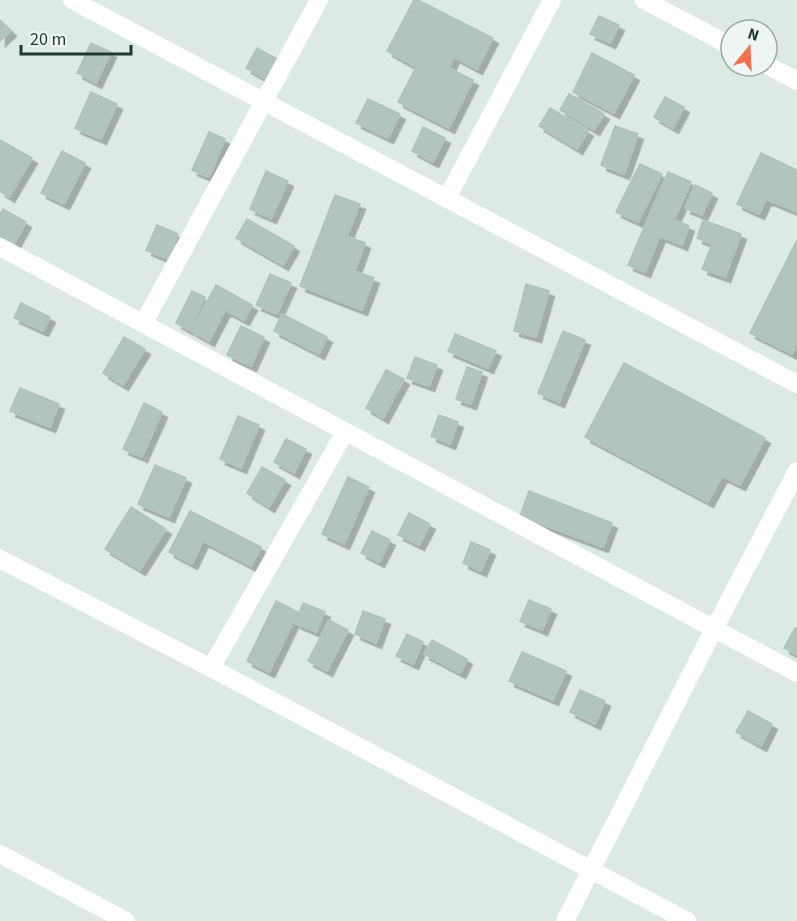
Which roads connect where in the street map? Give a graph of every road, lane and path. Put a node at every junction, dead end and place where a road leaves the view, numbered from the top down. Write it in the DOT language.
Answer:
graph roads {
  1 [pos="72,0"];
  2 [pos="319,0"];
  3 [pos="552,0"];
  4 [pos="644,0"];
  5 [pos="719,40"];
  6 [pos="779,71"];
  7 [pos="797,81"];
  8 [pos="265,100"];
  9 [pos="447,198"];
  10 [pos="0,247"];
  11 [pos="143,324"];
  12 [pos="797,384"];
  13 [pos="345,432"];
  14 [pos="797,471"];
  15 [pos="0,559"];
  16 [pos="714,628"];
  17 [pos="211,668"];
  18 [pos="797,673"];
  19 [pos="0,854"];
  20 [pos="591,871"];
  21 [pos="126,921"];
  22 [pos="565,921"];
  23 [pos="687,921"];
  1 -- 8 [label="street"];
  2 -- 8 [label="street"];
  3 -- 9 [label="street"];
  4 -- 5 [label="street"];
  6 -- 7 [label="street"];
  8 -- 9 [label="street"];
  8 -- 11 [label="street"];
  9 -- 12 [label="street"];
  10 -- 11 [label="street"];
  11 -- 13 [label="street"];
  13 -- 16 [label="street"];
  13 -- 17 [label="street"];
  14 -- 16 [label="street"];
  15 -- 17 [label="street"];
  16 -- 18 [label="street"];
  16 -- 20 [label="street"];
  17 -- 20 [label="street"];
  19 -- 21 [label="street"];
  20 -- 22 [label="street"];
  20 -- 23 [label="street"];
}
